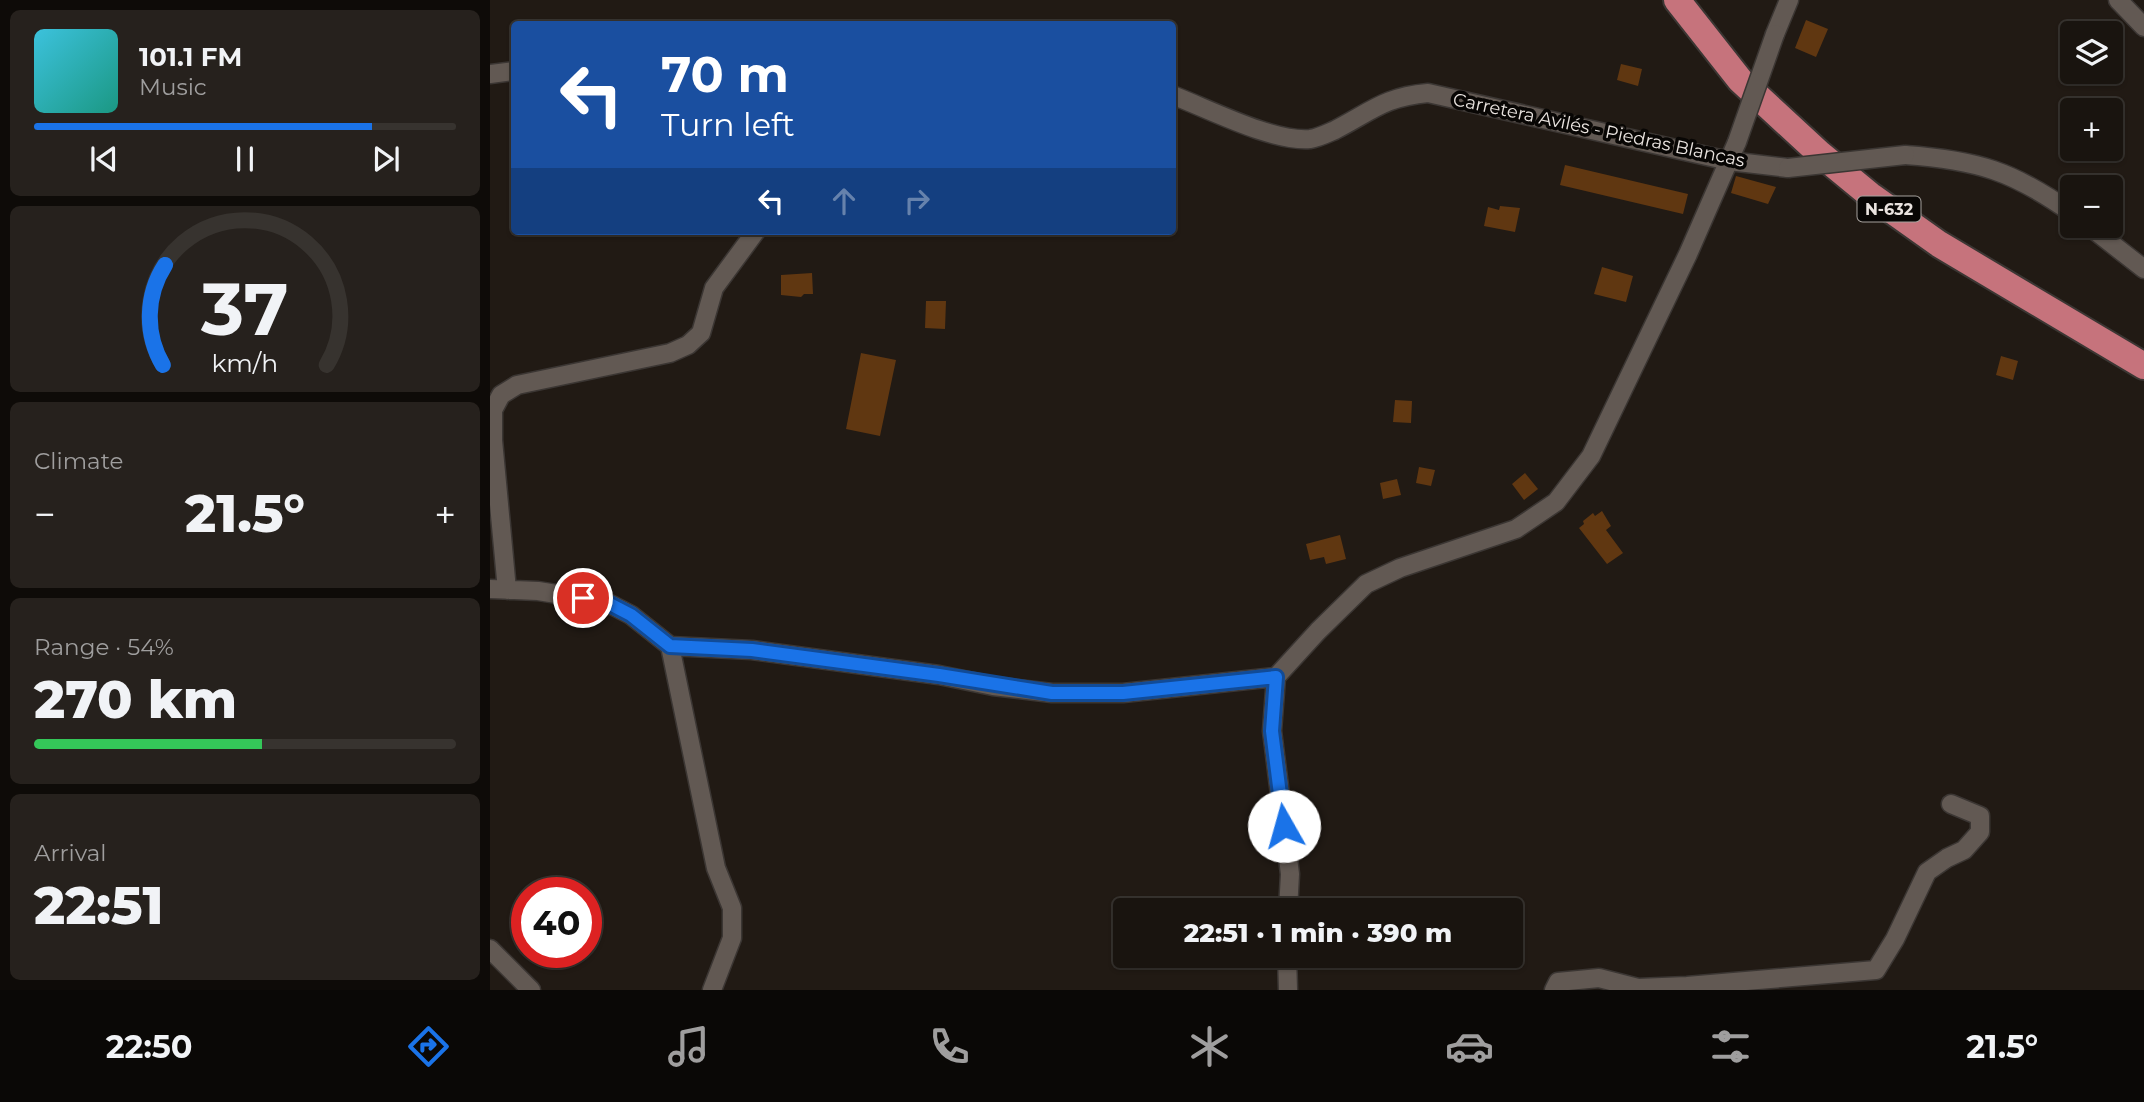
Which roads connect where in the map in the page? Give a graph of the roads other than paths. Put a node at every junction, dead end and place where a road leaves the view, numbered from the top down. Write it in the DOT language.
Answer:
graph roads {
  1 [pos="1677,0"];
  2 [pos="1789,0"];
  3 [pos="2118,0"];
  4 [pos="2144,27"];
  5 [pos="511,71"];
  6 [pos="490,74"];
  7 [pos="1176,96"];
  8 [pos="1729,161"];
  9 [pos="2060,205"];
  10 [pos="755,235"];
  11 [pos="2104,238"];
  12 [pos="2144,269"];
  13 [pos="2144,366"];
  14 [pos="499,589"];
  15 [pos="670,646"];
  16 [pos="1276,677"];
  17 [pos="1951,804"];
  18 [pos="1289,898"];
  19 [pos="490,949"];
  20 [pos="1288,968"];
  21 [pos="1660,989"];
  22 [pos="530,990"];
  23 [pos="712,990"];
  24 [pos="1289,990"];
  25 [pos="1554,990"];
  1 -- 13 [label="highway, N-632"];
  2 -- 8 [label="street, bridge"];
  3 -- 4 [label="street"];
  5 -- 6 [label="street"];
  7 -- 8 [label="street, Carretera Avilés - Piedras Blancas"];
  8 -- 9 [label="street, Carretera Avilés - Piedras Blancas, bridge"];
  8 -- 16 [label="street"];
  10 -- 14 [label="street"];
  11 -- 12 [label="street"];
  14 -- 15 [label="street"];
  15 -- 16 [label="street"];
  15 -- 23 [label="street"];
  16 -- 18 [label="street"];
  17 -- 21 [label="street"];
  19 -- 22 [label="street"];
  20 -- 24 [label="street"];
  21 -- 25 [label="street"];
}
